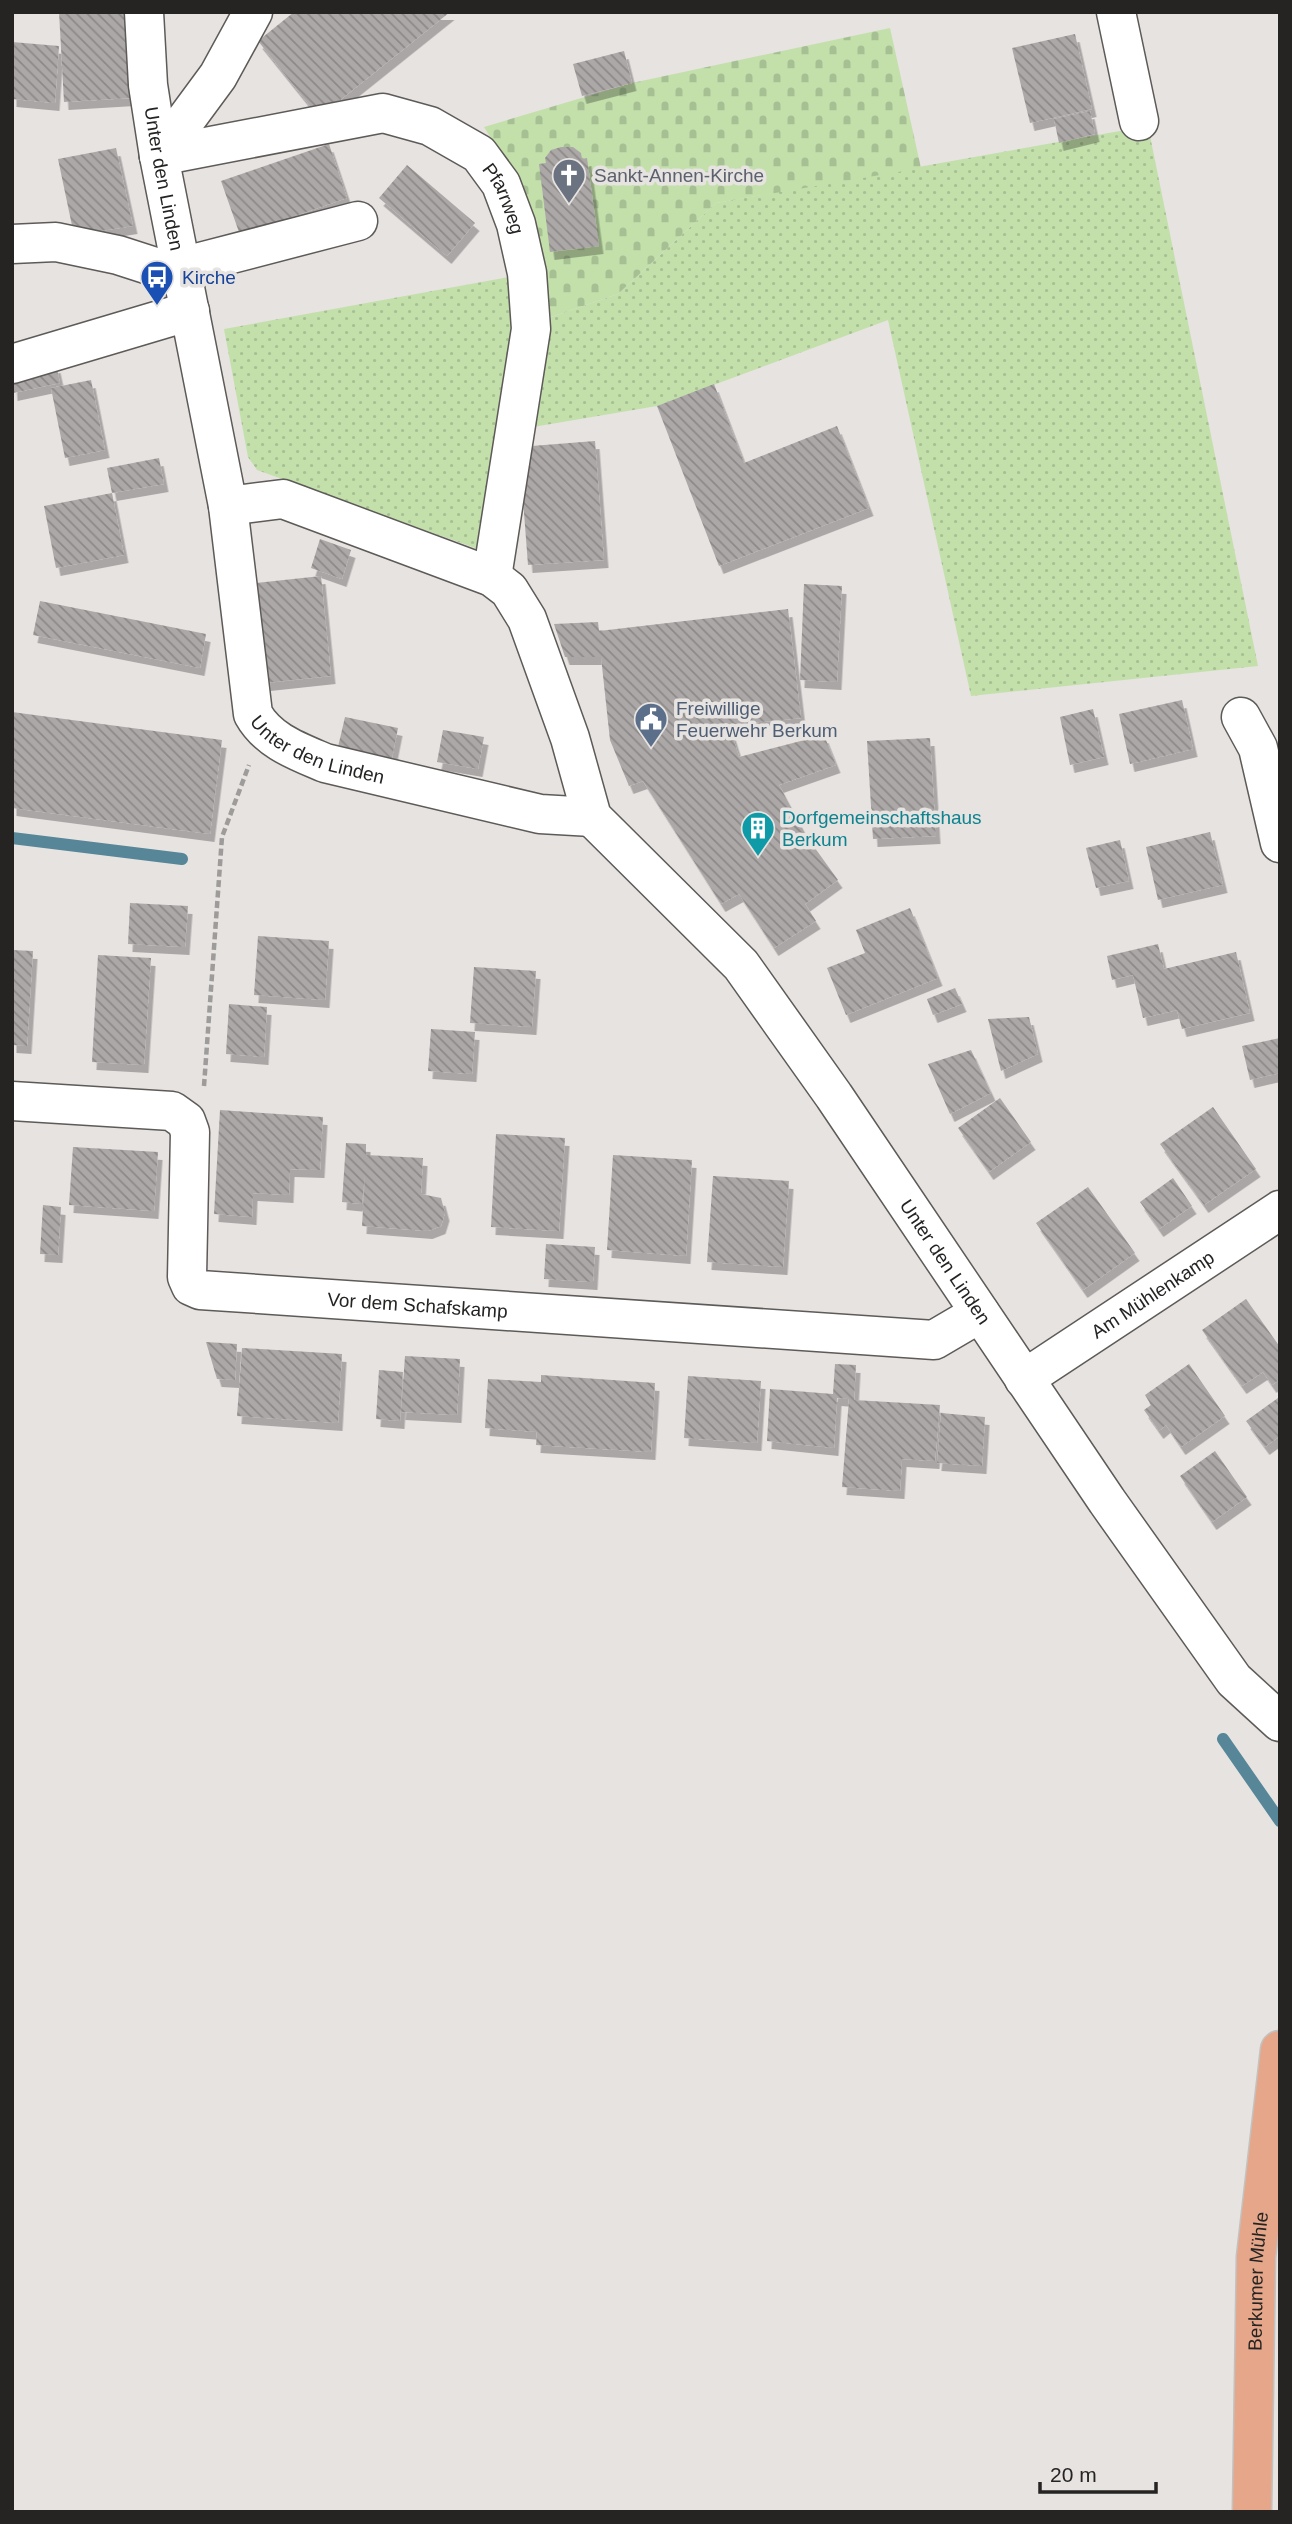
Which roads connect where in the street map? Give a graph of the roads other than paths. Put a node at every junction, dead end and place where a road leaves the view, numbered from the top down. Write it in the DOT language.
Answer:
graph roads {
  1 [pos="144,12"];
  2 [pos="253,12"];
  3 [pos="1116,12"];
  4 [pos="1139,121"];
  5 [pos="159,156"];
  6 [pos="358,221"];
  7 [pos="12,244"];
  8 [pos="185,285"];
  9 [pos="12,364"];
  10 [pos="228,506"];
  11 [pos="492,577"];
  12 [pos="1241,717"];
  13 [pos="592,817"];
  14 [pos="1280,843"];
  15 [pos="12,1101"];
  16 [pos="1280,1210"];
  17 [pos="980,1313"];
  18 [pos="1024,1379"];
  19 [pos="1280,1722"];
  20 [pos="1280,2050"];
  21 [pos="1252,2512"];
  1 -- 5 [label="street, Unter den Linden"];
  2 -- 5 [label="street"];
  3 -- 4 [label="street"];
  5 -- 8 [label="street, Unter den Linden"];
  5 -- 11 [label="street, Pfarrweg"];
  6 -- 8 [label="street"];
  7 -- 8 [label="street"];
  8 -- 9 [label="street"];
  8 -- 10 [label="street, Unter den Linden"];
  10 -- 11 [label="street, Unter den Linden"];
  10 -- 13 [label="street, Unter den Linden"];
  11 -- 13 [label="street, Unter den Linden"];
  12 -- 14 [label="street"];
  13 -- 17 [label="street, Unter den Linden"];
  15 -- 17 [label="street, Vor dem Schafskamp"];
  16 -- 18 [label="street, Am Mühlenkamp"];
  17 -- 18 [label="street, Unter den Linden"];
  18 -- 19 [label="street, Unter den Linden"];
  20 -- 21 [label="main road, Berkumer Mühle"];
}
